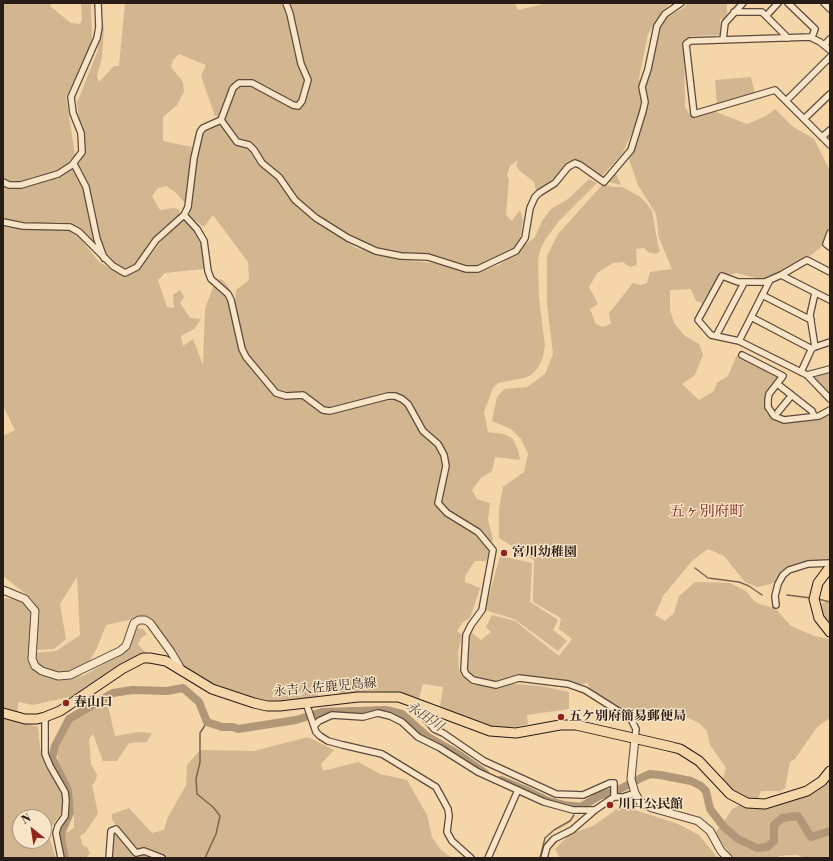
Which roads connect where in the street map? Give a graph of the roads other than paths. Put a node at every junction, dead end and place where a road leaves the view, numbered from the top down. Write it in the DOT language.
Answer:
graph roads {
  1 [pos="98,3"];
  2 [pos="286,3"];
  3 [pos="681,3"];
  4 [pos="743,3"];
  5 [pos="778,3"];
  6 [pos="788,3"];
  7 [pos="824,3"];
  8 [pos="830,9"];
  9 [pos="734,12"];
  10 [pos="766,16"];
  11 [pos="812,37"];
  12 [pos="788,38"];
  13 [pos="830,39"];
  14 [pos="723,40"];
  15 [pos="824,45"];
  16 [pos="830,50"];
  17 [pos="830,58"];
  18 [pos="830,94"];
  19 [pos="786,101"];
  20 [pos="804,119"];
  21 [pos="221,120"];
  22 [pos="830,130"];
  23 [pos="822,138"];
  24 [pos="830,145"];
  25 [pos="74,164"];
  26 [pos="3,182"];
  27 [pos="184,215"];
  28 [pos="3,222"];
  29 [pos="830,233"];
  30 [pos="830,247"];
  31 [pos="105,258"];
  32 [pos="830,272"];
  33 [pos="781,276"];
  34 [pos="770,280"];
  35 [pos="744,283"];
  36 [pos="815,292"];
  37 [pos="762,295"];
  38 [pos="830,300"];
  39 [pos="751,317"];
  40 [pos="811,320"];
  41 [pos="716,336"];
  42 [pos="739,341"];
  43 [pos="830,342"];
  44 [pos="813,348"];
  45 [pos="742,355"];
  46 [pos="830,369"];
  47 [pos="801,372"];
  48 [pos="807,375"];
  49 [pos="780,386"];
  50 [pos="792,395"];
  51 [pos="830,400"];
  52 [pos="830,410"];
  53 [pos="778,412"];
  54 [pos="814,416"];
  55 [pos="829,566"];
  56 [pos="3,590"];
  57 [pos="776,605"];
  58 [pos="829,631"];
  59 [pos="180,669"];
  60 [pos="421,704"];
  61 [pos="307,706"];
  62 [pos="3,713"];
  63 [pos="45,718"];
  64 [pos="313,724"];
  65 [pos="635,738"];
  66 [pos="830,771"];
  67 [pos="633,789"];
  68 [pos="518,790"];
  69 [pos="614,795"];
  70 [pos="595,810"];
  71 [pos="61,858"];
  72 [pos="109,858"];
  73 [pos="162,858"];
  74 [pos="471,858"];
  75 [pos="488,858"];
  76 [pos="544,858"];
  77 [pos="728,858"];
  1 -- 25 [label="street"];
  2 -- 21 [label="street"];
  3 -- 21 [label="street"];
  4 -- 9 [label="street"];
  5 -- 10 [label="street"];
  6 -- 11 [label="street"];
  7 -- 8 [label="street"];
  9 -- 10 [label="street"];
  9 -- 14 [label="street"];
  10 -- 12 [label="street"];
  11 -- 12 [label="street"];
  11 -- 15 [label="street"];
  12 -- 14 [label="street"];
  13 -- 15 [label="street"];
  14 -- 19 [label="street"];
  15 -- 16 [label="street"];
  17 -- 19 [label="street"];
  18 -- 20 [label="street"];
  19 -- 20 [label="street"];
  20 -- 23 [label="street"];
  21 -- 27 [label="street"];
  22 -- 23 [label="street"];
  23 -- 24 [label="street"];
  25 -- 26 [label="street"];
  25 -- 31 [label="street"];
  27 -- 31 [label="street"];
  27 -- 65 [label="street"];
  28 -- 31 [label="street"];
  29 -- 30 [label="street"];
  32 -- 33 [label="street"];
  33 -- 34 [label="street"];
  33 -- 36 [label="street"];
  34 -- 35 [label="street"];
  34 -- 37 [label="street"];
  35 -- 41 [label="street"];
  35 -- 41 [label="street"];
  36 -- 38 [label="street"];
  36 -- 40 [label="street"];
  37 -- 39 [label="street"];
  37 -- 40 [label="street"];
  39 -- 42 [label="street"];
  39 -- 44 [label="street"];
  40 -- 44 [label="street"];
  41 -- 42 [label="street"];
  42 -- 47 [label="street"];
  43 -- 44 [label="street"];
  44 -- 47 [label="street"];
  45 -- 54 [label="street"];
  46 -- 48 [label="street"];
  47 -- 48 [label="street"];
  48 -- 51 [label="street"];
  49 -- 50 [label="street"];
  50 -- 53 [label="street"];
  50 -- 54 [label="street"];
  52 -- 54 [label="street"];
  55 -- 57 [label="street"];
  55 -- 58 [label="main road"];
  56 -- 59 [label="street"];
  59 -- 61 [label="main road, 永吉入佐鹿児島線"];
  59 -- 63 [label="main road, 永吉入佐鹿児島線"];
  60 -- 61 [label="main road, 永吉入佐鹿児島線"];
  60 -- 65 [label="main road, 永吉入佐鹿児島線"];
  60 -- 69 [label="street"];
  61 -- 64 [label="street"];
  62 -- 63 [label="main road, 永吉入佐鹿児島線"];
  63 -- 71 [label="street"];
  64 -- 68 [label="street"];
  64 -- 74 [label="street"];
  65 -- 66 [label="main road, 永吉入佐鹿児島線"];
  65 -- 67 [label="street"];
  67 -- 69 [label="street"];
  67 -- 77 [label="street"];
  68 -- 70 [label="street"];
  68 -- 75 [label="street"];
  69 -- 70 [label="street"];
  70 -- 76 [label="street"];
  72 -- 73 [label="street"];
}
